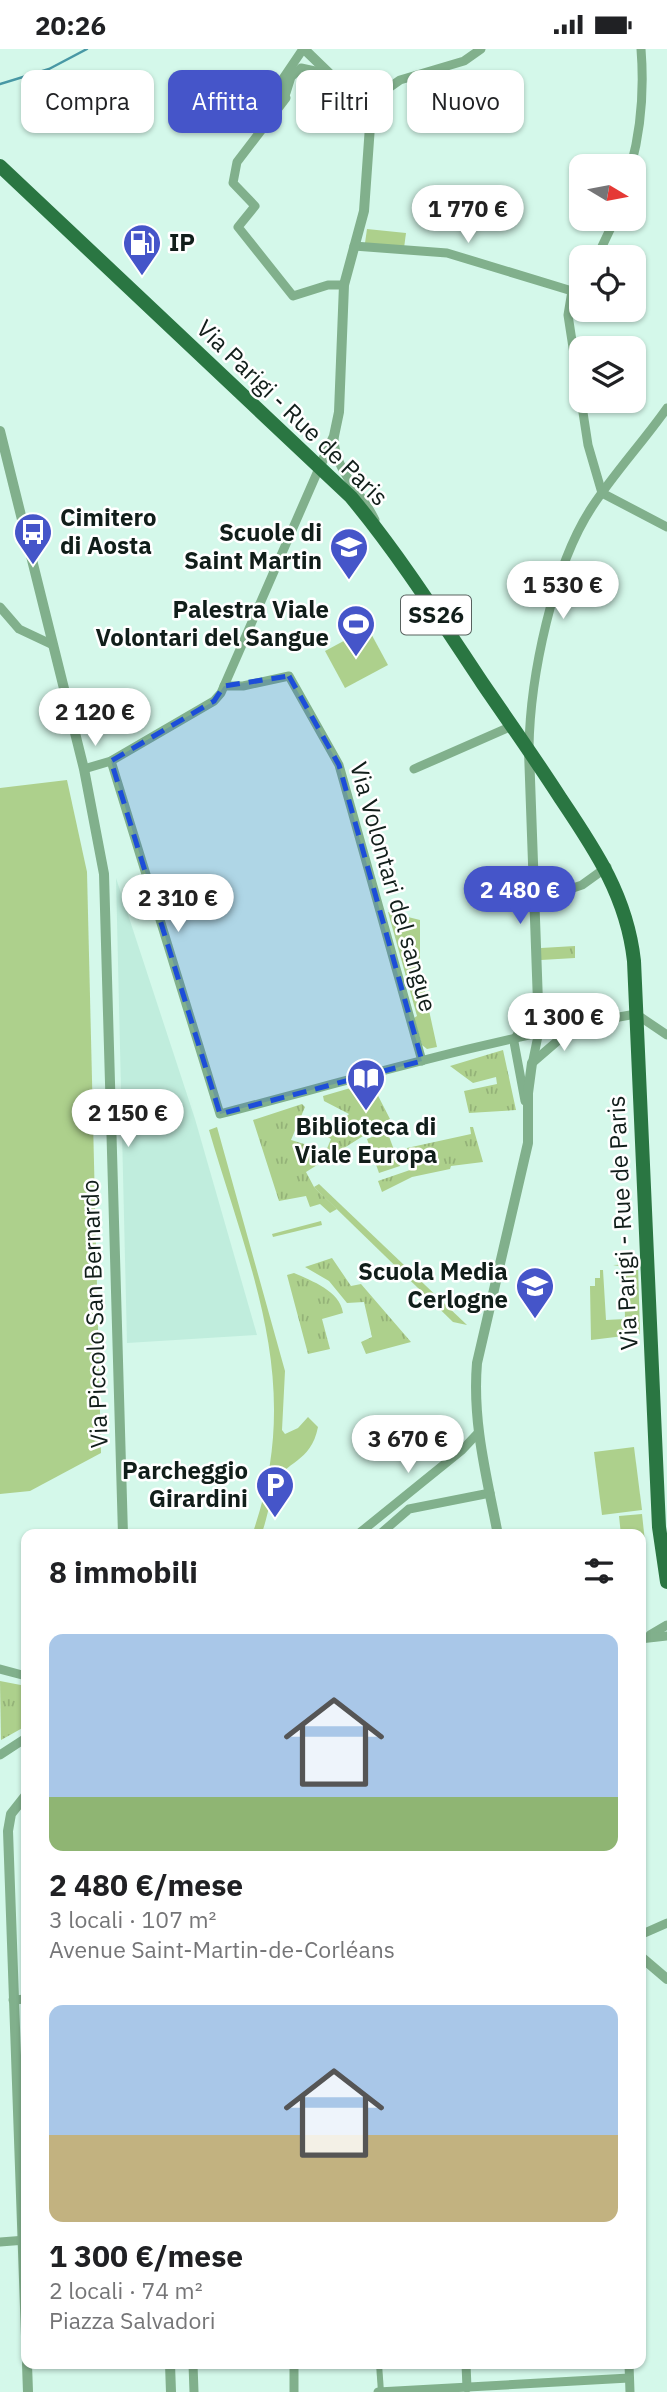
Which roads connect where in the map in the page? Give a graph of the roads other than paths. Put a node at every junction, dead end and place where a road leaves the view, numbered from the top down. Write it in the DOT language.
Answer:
graph roads {
  1 [pos="304,49"];
  2 [pos="481,49"];
  3 [pos="641,49"];
  4 [pos="327,70"];
  5 [pos="296,74"];
  6 [pos="393,85"];
  7 [pos="286,98"];
  8 [pos="370,133"];
  9 [pos="634,154"];
  10 [pos="0,166"];
  11 [pos="354,247"];
  12 [pos="344,285"];
  13 [pos="569,290"];
  14 [pos="569,309"];
  15 [pos="667,408"];
  16 [pos="0,431"];
  17 [pos="334,436"];
  18 [pos="320,466"];
  19 [pos="602,493"];
  20 [pos="667,527"];
  21 [pos="382,534"];
  22 [pos="0,607"];
  23 [pos="54,645"];
  24 [pos="224,686"];
  25 [pos="512,726"];
  26 [pos="529,751"];
  27 [pos="111,761"];
  28 [pos="84,769"];
  29 [pos="414,769"];
  30 [pos="607,867"];
  31 [pos="534,901"];
  32 [pos="636,1014"];
  33 [pos="576,1024"];
  34 [pos="539,1031"];
  35 [pos="517,1035"];
  36 [pos="667,1035"];
  37 [pos="498,1040"];
  38 [pos="515,1048"];
  39 [pos="422,1061"];
  40 [pos="532,1063"];
  41 [pos="527,1110"];
  42 [pos="478,1433"];
  43 [pos="490,1493"];
  44 [pos="123,1529"];
  45 [pos="364,1529"];
  46 [pos="386,1529"];
  47 [pos="497,1529"];
  48 [pos="661,1541"];
  49 [pos="667,1560"];
  50 [pos="667,1582"];
  51 [pos="667,1625"];
  52 [pos="667,1636"];
  53 [pos="646,1637"];
  54 [pos="646,1639"];
  55 [pos="0,1669"];
  56 [pos="21,1675"];
  57 [pos="21,1741"];
  58 [pos="0,1755"];
  59 [pos="21,1801"];
  60 [pos="667,1923"];
  61 [pos="646,1932"];
  62 [pos="646,1961"];
  63 [pos="667,1979"];
  64 [pos="21,1999"];
  65 [pos="13,2000"];
  66 [pos="21,2161"];
  67 [pos="21,2241"];
  68 [pos="0,2242"];
  69 [pos="27,2369"];
  70 [pos="170,2369"];
  71 [pos="192,2369"];
  72 [pos="293,2369"];
  73 [pos="379,2369"];
  74 [pos="465,2369"];
  75 [pos="629,2369"];
  76 [pos="629,2378"];
  77 [pos="460,2390"];
  78 [pos="28,2392"];
  79 [pos="171,2392"];
  80 [pos="194,2392"];
  81 [pos="294,2392"];
  82 [pos="379,2392"];
  83 [pos="630,2392"];
  1 -- 4 [label="street"];
  1 -- 7 [label="street"];
  2 -- 6 [label="street"];
  3 -- 9 [label="street"];
  5 -- 7 [label="street"];
  7 -- 12 [label="street"];
  8 -- 11 [label="street"];
  10 -- 18 [label="main road, Via Parigi - Rue de Paris / SS26"];
  11 -- 12 [label="street"];
  11 -- 13 [label="street"];
  12 -- 17 [label="street"];
  14 -- 19 [label="street"];
  15 -- 19 [label="street"];
  16 -- 23 [label="street, Via Piccolo San Bernardo"];
  17 -- 18 [label="street"];
  17 -- 21 [label="street"];
  18 -- 21 [label="main road, Via Parigi - Rue de Paris / SS26"];
  18 -- 24 [label="street"];
  19 -- 20 [label="street"];
  19 -- 26 [label="street"];
  21 -- 25 [label="main road, Via Parigi - Rue de Paris / SS26"];
  22 -- 23 [label="street"];
  23 -- 28 [label="street, Via Piccolo San Bernardo"];
  24 -- 27 [label="street"];
  24 -- 39 [label="street, Via Volontari del sangue"];
  25 -- 26 [label="main road, Via Parigi - Rue de Paris / SS26"];
  25 -- 29 [label="street"];
  26 -- 30 [label="main road, Via Parigi - Rue de Paris / SS26"];
  26 -- 31 [label="street"];
  27 -- 28 [label="street"];
  27 -- 39 [label="street"];
  28 -- 44 [label="street, Via Piccolo San Bernardo"];
  30 -- 31 [label="street"];
  30 -- 32 [label="main road, Via Parigi - Rue de Paris / SS26"];
  31 -- 34 [label="street"];
  32 -- 33 [label="street"];
  32 -- 36 [label="street"];
  32 -- 48 [label="main road, Via Parigi - Rue de Paris / SS26"];
  33 -- 34 [label="street"];
  33 -- 40 [label="street"];
  34 -- 35 [label="street"];
  34 -- 40 [label="street"];
  35 -- 37 [label="street"];
  35 -- 38 [label="street"];
  37 -- 38 [label="street"];
  37 -- 39 [label="street"];
  38 -- 40 [label="street"];
  38 -- 41 [label="street"];
  40 -- 41 [label="street"];
  41 -- 42 [label="street"];
  42 -- 43 [label="street"];
  42 -- 45 [label="street"];
  43 -- 46 [label="street"];
  43 -- 47 [label="street"];
  48 -- 49 [label="main road, Via Parigi - Rue de Paris"];
  48 -- 50 [label="main road, Via Parigi - Rue de Paris"];
  51 -- 53 [label="street"];
  52 -- 54 [label="street"];
  55 -- 56 [label="street"];
  57 -- 58 [label="street"];
  59 -- 65 [label="street"];
  60 -- 61 [label="street"];
  62 -- 63 [label="street"];
  64 -- 65 [label="street"];
  65 -- 66 [label="street"];
  67 -- 68 [label="street"];
  69 -- 78 [label="street"];
  70 -- 79 [label="street"];
  71 -- 80 [label="street"];
  72 -- 81 [label="street"];
  73 -- 82 [label="street"];
  74 -- 77 [label="street"];
  75 -- 76 [label="street"];
  76 -- 77 [label="street"];
  76 -- 83 [label="street"];
  77 -- 82 [label="street"];
}
